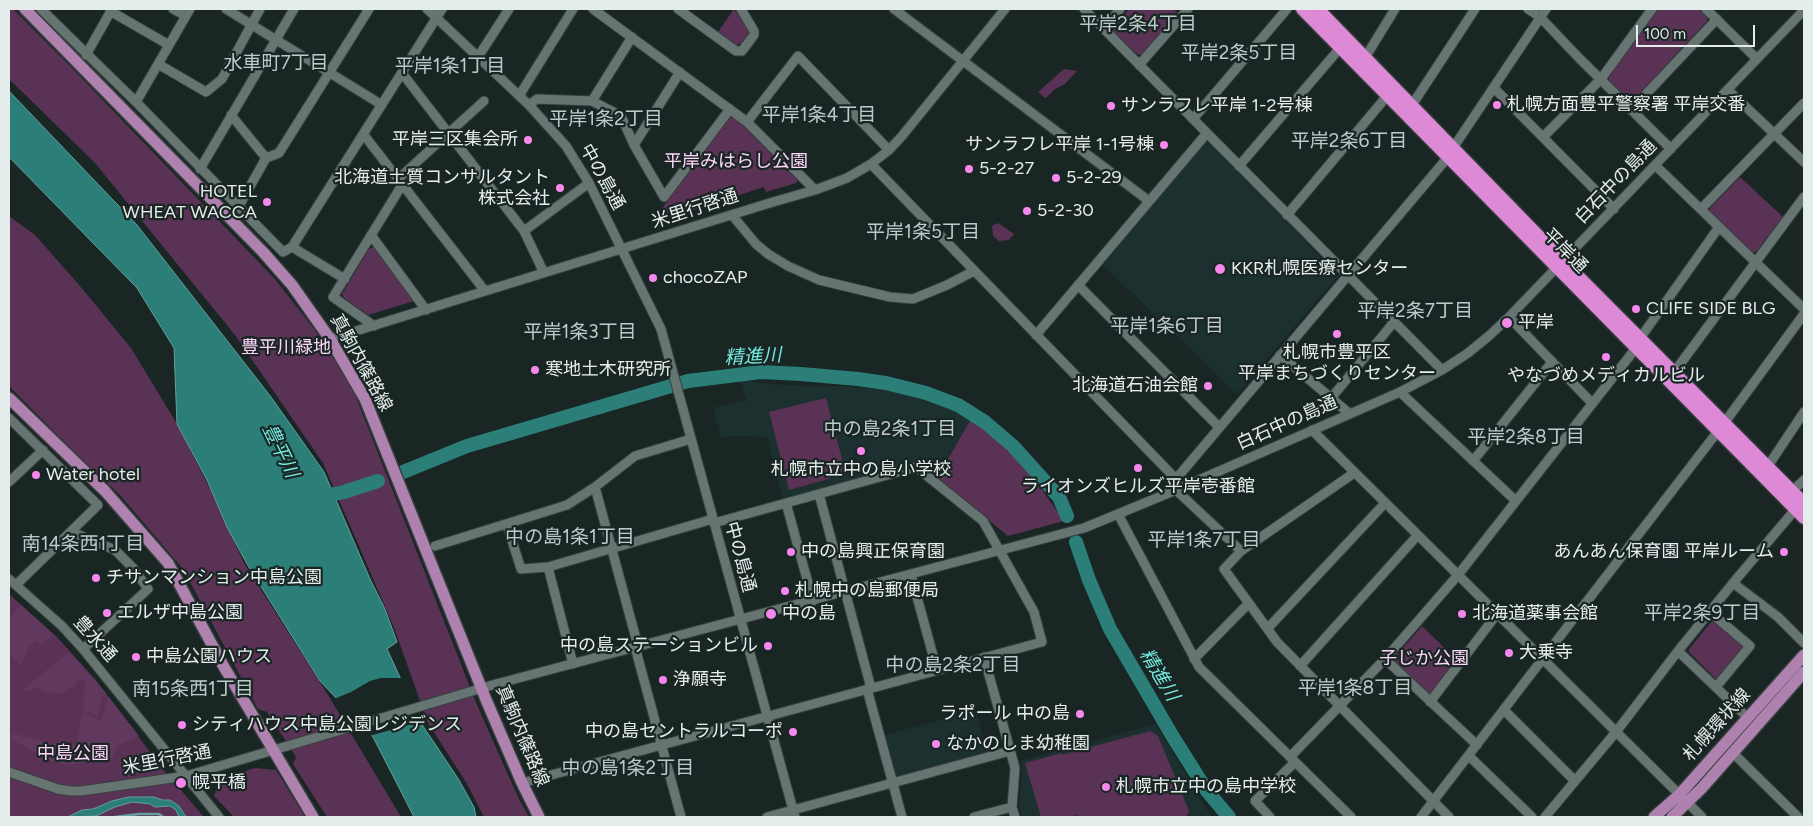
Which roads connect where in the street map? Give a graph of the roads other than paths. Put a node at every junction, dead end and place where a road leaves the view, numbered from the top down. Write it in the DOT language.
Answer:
graph roads {
  1 [pos="25,9"];
  2 [pos="41,9"];
  3 [pos="173,9"];
  4 [pos="226,9"];
  5 [pos="260,9"];
  6 [pos="294,9"];
  7 [pos="368,9"];
  8 [pos="427,9"];
  9 [pos="508,9"];
  10 [pos="573,9"];
  11 [pos="593,9"];
  12 [pos="678,9"];
  13 [pos="741,9"];
  14 [pos="896,9"];
  15 [pos="1005,9"];
  16 [pos="1084,9"];
  17 [pos="1120,9"];
  18 [pos="1188,9"];
  19 [pos="1287,9"];
  20 [pos="1302,9"];
  21 [pos="1318,9"];
  22 [pos="1395,9"];
  23 [pos="1475,9"];
  24 [pos="1528,9"];
  25 [pos="1546,9"];
  26 [pos="1652,9"];
  27 [pos="1708,9"];
  28 [pos="1804,9"];
  29 [pos="111,10"];
  30 [pos="188,12"];
  31 [pos="439,13"];
  32 [pos="1540,17"];
  33 [pos="1717,19"];
  34 [pos="252,24"];
  35 [pos="1104,29"];
  36 [pos="632,37"];
  37 [pos="276,39"];
  38 [pos="169,45"];
  39 [pos="1340,48"];
  40 [pos="86,54"];
  41 [pos="478,57"];
  42 [pos="1757,58"];
  43 [pos="963,61"];
  44 [pos="1361,62"];
  45 [pos="158,64"];
  46 [pos="1139,65"];
  47 [pos="329,72"];
  48 [pos="680,72"];
  49 [pos="402,73"];
  50 [pos="1601,79"];
  51 [pos="1494,88"];
  52 [pos="1728,90"];
  53 [pos="519,96"];
  54 [pos="1388,96"];
  55 [pos="592,101"];
  56 [pos="136,102"];
  57 [pos="484,102"];
  58 [pos="1804,103"];
  59 [pos="382,105"];
  60 [pos="529,105"];
  61 [pos="730,109"];
  62 [pos="1408,109"];
  63 [pos="1631,110"];
  64 [pos="232,115"];
  65 [pos="1192,119"];
  66 [pos="747,122"];
  67 [pos="449,133"];
  68 [pos="1207,134"];
  69 [pos="1774,134"];
  70 [pos="364,135"];
  71 [pos="1542,137"];
  72 [pos="634,145"];
  73 [pos="1671,149"];
  74 [pos="889,150"];
  75 [pos="1450,152"];
  76 [pos="266,158"];
  77 [pos="1804,162"];
  78 [pos="871,164"];
  79 [pos="1655,165"];
  80 [pos="1239,166"];
  81 [pos="200,169"];
  82 [pos="400,182"];
  83 [pos="589,183"];
  84 [pos="815,190"];
  85 [pos="1804,197"];
  86 [pos="1149,201"];
  87 [pos="239,206"];
  88 [pos="1614,209"];
  89 [pos="1701,209"];
  90 [pos="732,214"];
  91 [pos="1287,215"];
  92 [pos="1719,227"];
  93 [pos="524,231"];
  94 [pos="370,235"];
  95 [pos="292,247"];
  96 [pos="622,250"];
  97 [pos="1756,262"];
  98 [pos="1560,264"];
  99 [pos="974,271"];
  100 [pos="544,273"];
  101 [pos="1347,275"];
  102 [pos="344,279"];
  103 [pos="1078,284"];
  104 [pos="485,292"];
  105 [pos="1804,309"];
  106 [pos="426,310"];
  107 [pos="1804,314"];
  108 [pos="1508,318"];
  109 [pos="1394,322"];
  110 [pos="374,326"];
  111 [pos="1036,335"];
  112 [pos="330,339"];
  113 [pos="1639,343"];
  114 [pos="1280,355"];
  115 [pos="1552,362"];
  116 [pos="1442,370"];
  117 [pos="1675,372"];
  118 [pos="1400,392"];
  119 [pos="1332,397"];
  120 [pos="9,398"];
  121 [pos="1592,403"];
  122 [pos="1804,412"];
  123 [pos="1350,414"];
  124 [pos="9,418"];
  125 [pos="1219,427"];
  126 [pos="1722,427"];
  127 [pos="1312,430"];
  128 [pos="691,439"];
  129 [pos="43,450"];
  130 [pos="1474,461"];
  131 [pos="1768,466"];
  132 [pos="1354,473"];
  133 [pos="1176,479"];
  134 [pos="1804,480"];
  135 [pos="9,482"];
  136 [pos="595,487"];
  137 [pos="1176,490"];
  138 [pos="819,494"];
  139 [pos="1789,495"];
  140 [pos="1516,501"];
  141 [pos="786,503"];
  142 [pos="1385,504"];
  143 [pos="1802,508"];
  144 [pos="1118,514"];
  145 [pos="713,521"];
  146 [pos="507,524"];
  147 [pos="72,532"];
  148 [pos="1417,536"];
  149 [pos="435,546"];
  150 [pos="612,549"];
  151 [pos="998,551"];
  152 [pos="1241,551"];
  153 [pos="548,567"];
  154 [pos="911,575"];
  155 [pos="1458,575"];
  156 [pos="12,582"];
  157 [pos="1733,583"];
  158 [pos="845,592"];
  159 [pos="813,601"];
  160 [pos="1248,604"];
  161 [pos="1710,612"];
  162 [pos="1497,614"];
  163 [pos="740,620"];
  164 [pos="1268,628"];
  165 [pos="1804,643"];
  166 [pos="636,647"];
  167 [pos="83,649"];
  168 [pos="1678,651"];
  169 [pos="1804,655"];
  170 [pos="984,657"];
  171 [pos="1194,659"];
  172 [pos="1385,660"];
  173 [pos="1543,660"];
  174 [pos="573,664"];
  175 [pos="1300,666"];
  176 [pos="937,670"];
  177 [pos="1804,672"];
  178 [pos="1716,687"];
  179 [pos="869,689"];
  180 [pos="477,690"];
  181 [pos="1430,702"];
  182 [pos="1340,707"];
  183 [pos="1504,710"];
  184 [pos="766,717"];
  185 [pos="1748,718"];
  186 [pos="1616,732"];
  187 [pos="662,745"];
  188 [pos="1477,746"];
  189 [pos="273,750"];
  190 [pos="1010,751"];
  191 [pos="1733,753"];
  192 [pos="1468,756"];
  193 [pos="1293,760"];
  194 [pos="9,772"];
  195 [pos="186,776"];
  196 [pos="529,781"];
  197 [pos="1575,781"];
  198 [pos="892,783"];
  199 [pos="1683,799"];
  200 [pos="1434,801"];
  201 [pos="1012,807"];
  202 [pos="793,814"];
  203 [pos="219,817"];
  204 [pos="313,817"];
  205 [pos="539,817"];
  206 [pos="681,817"];
  207 [pos="767,817"];
  208 [pos="902,817"];
  209 [pos="974,817"];
  210 [pos="1015,817"];
  211 [pos="1270,817"];
  212 [pos="1351,817"];
  213 [pos="1421,817"];
  214 [pos="1449,817"];
  215 [pos="1532,817"];
  216 [pos="1544,817"];
  217 [pos="1654,817"];
  218 [pos="1672,817"];
  219 [pos="1702,817"];
  220 [pos="1798,817"];
  1 -- 112 [label="main road, 真駒内篠路線"];
  2 -- 40 [label="street"];
  3 -- 30 [label="street"];
  4 -- 34 [label="street"];
  5 -- 34 [label="street"];
  6 -- 37 [label="street"];
  7 -- 47 [label="street"];
  8 -- 31 [label="street, 中の島通"];
  9 -- 41 [label="street"];
  10 -- 53 [label="street"];
  11 -- 36 [label="street"];
  12 -- 13 [label="street"];
  14 -- 43 [label="street"];
  15 -- 43 [label="street, 米里行啓通"];
  16 -- 35 [label="street"];
  17 -- 35 [label="street"];
  18 -- 46 [label="street"];
  19 -- 65 [label="street"];
  20 -- 39 [label="highway, 平岸通"];
  21 -- 44 [label="highway, 平岸通"];
  22 -- 44 [label="street"];
  23 -- 62 [label="street"];
  24 -- 32 [label="street"];
  25 -- 32 [label="street"];
  26 -- 50 [label="street"];
  27 -- 33 [label="street"];
  28 -- 42 [label="street, 白石中の島通"];
  29 -- 38 [label="street"];
  29 -- 40 [label="street"];
  30 -- 38 [label="street"];
  31 -- 41 [label="street, 中の島通"];
  31 -- 49 [label="street"];
  32 -- 50 [label="street"];
  32 -- 51 [label="street"];
  33 -- 42 [label="street"];
  33 -- 63 [label="street"];
  34 -- 37 [label="street"];
  34 -- 45 [label="street"];
  35 -- 46 [label="street"];
  36 -- 48 [label="street"];
  36 -- 55 [label="street"];
  37 -- 47 [label="street"];
  37 -- 64 [label="street"];
  38 -- 45 [label="street"];
  39 -- 44 [label="highway, 平岸通"];
  39 -- 80 [label="street"];
  40 -- 56 [label="street"];
  41 -- 53 [label="street, 中の島通"];
  42 -- 52 [label="street, 白石中の島通"];
  43 -- 74 [label="street, 米里行啓通"];
  43 -- 86 [label="street"];
  44 -- 54 [label="highway, 平岸通"];
  44 -- 62 [label="highway, 平岸通"];
  45 -- 56 [label="street"];
  46 -- 65 [label="street"];
  47 -- 59 [label="street"];
  47 -- 76 [label="street"];
  48 -- 61 [label="street"];
  48 -- 72 [label="street"];
  49 -- 59 [label="street"];
  49 -- 67 [label="street"];
  50 -- 63 [label="street"];
  50 -- 71 [label="street"];
  51 -- 71 [label="street"];
  51 -- 75 [label="street"];
  52 -- 69 [label="street"];
  52 -- 73 [label="street, 白石中の島通"];
  53 -- 60 [label="street, 中の島通"];
  54 -- 62 [label="highway, 平岸通"];
  54 -- 91 [label="street"];
  55 -- 60 [label="street"];
  55 -- 72 [label="street"];
  56 -- 81 [label="street"];
  57 -- 67 [label="street"];
  58 -- 69 [label="street"];
  59 -- 70 [label="street"];
  60 -- 83 [label="street, 中の島通"];
  61 -- 66 [label="street"];
  61 -- 72 [label="street"];
  62 -- 75 [label="highway, 平岸通"];
  63 -- 73 [label="street"];
  64 -- 76 [label="street"];
  64 -- 81 [label="street"];
  65 -- 68 [label="street"];
  66 -- 74 [label="street"];
  66 -- 84 [label="street"];
  67 -- 82 [label="street"];
  67 -- 93 [label="street"];
  68 -- 80 [label="street"];
  68 -- 86 [label="street"];
  69 -- 77 [label="street"];
  69 -- 89 [label="street"];
  70 -- 82 [label="street"];
  70 -- 95 [label="street"];
  71 -- 88 [label="street"];
  73 -- 79 [label="street, 白石中の島通"];
  74 -- 78 [label="street, 米里行啓通"];
  75 -- 98 [label="highway, 平岸通"];
  75 -- 101 [label="street"];
  76 -- 87 [label="street"];
  78 -- 84 [label="street, 米里行啓通"];
  78 -- 99 [label="street"];
  79 -- 88 [label="street, 白石中の島通"];
  79 -- 89 [label="street"];
  80 -- 91 [label="street"];
  81 -- 87 [label="street"];
  82 -- 94 [label="street"];
  82 -- 104 [label="street"];
  83 -- 93 [label="street"];
  83 -- 96 [label="street, 中の島通"];
  84 -- 90 [label="street, 米里行啓通"];
  85 -- 97 [label="street"];
  86 -- 103 [label="street"];
  87 -- 95 [label="street"];
  88 -- 98 [label="street, 白石中の島通"];
  89 -- 92 [label="street"];
  90 -- 96 [label="street, 米里行啓通"];
  90 -- 99 [label="street"];
  91 -- 101 [label="street"];
  92 -- 97 [label="street"];
  92 -- 113 [label="street"];
  93 -- 100 [label="street"];
  94 -- 102 [label="street"];
  94 -- 106 [label="street"];
  95 -- 102 [label="street"];
  96 -- 100 [label="street, 米里行啓通"];
  96 -- 128 [label="street, 中の島通"];
  97 -- 105 [label="street"];
  97 -- 117 [label="street"];
  98 -- 108 [label="street, 白石中の島通"];
  98 -- 113 [label="highway, 平岸通"];
  99 -- 111 [label="street"];
  100 -- 104 [label="street, 米里行啓通"];
  101 -- 109 [label="street"];
  101 -- 114 [label="street"];
  102 -- 110 [label="street"];
  103 -- 111 [label="street"];
  103 -- 125 [label="street"];
  104 -- 106 [label="street, 米里行啓通"];
  106 -- 110 [label="street, 米里行啓通"];
  107 -- 126 [label="street"];
  108 -- 115 [label="street"];
  108 -- 116 [label="street, 白石中の島通"];
  109 -- 116 [label="street"];
  109 -- 119 [label="street"];
  110 -- 112 [label="street, 米里行啓通"];
  111 -- 133 [label="street"];
  112 -- 180 [label="main road, 真駒内篠路線"];
  113 -- 117 [label="highway, 平岸通"];
  113 -- 121 [label="street"];
  113 -- 126 [label="highway, 平岸通"];
  114 -- 119 [label="street"];
  114 -- 125 [label="street"];
  115 -- 121 [label="street"];
  115 -- 130 [label="street"];
  116 -- 118 [label="street, 白石中の島通"];
  117 -- 126 [label="highway, 平岸通"];
  118 -- 123 [label="street, 白石中の島通"];
  118 -- 130 [label="street"];
  119 -- 123 [label="street"];
  120 -- 189 [label="main road"];
  121 -- 140 [label="street"];
  122 -- 131 [label="street"];
  123 -- 127 [label="street, 白石中の島通"];
  124 -- 129 [label="street"];
  125 -- 133 [label="street"];
  126 -- 131 [label="highway, 平岸通"];
  126 -- 139 [label="highway, 平岸通"];
  126 -- 173 [label="street"];
  127 -- 132 [label="street"];
  127 -- 137 [label="street, 白石中の島通"];
  128 -- 136 [label="street"];
  128 -- 145 [label="street, 中の島通"];
  129 -- 135 [label="street"];
  129 -- 147 [label="street"];
  130 -- 140 [label="street"];
  131 -- 139 [label="highway, 平岸通"];
  132 -- 142 [label="street"];
  132 -- 152 [label="street"];
  133 -- 137 [label="street"];
  134 -- 139 [label="street"];
  136 -- 146 [label="street"];
  136 -- 150 [label="street"];
  137 -- 144 [label="street, 白石中の島通"];
  137 -- 152 [label="street"];
  138 -- 141 [label="street"];
  138 -- 151 [label="street"];
  138 -- 158 [label="street"];
  139 -- 143 [label="highway, 平岸通"];
  140 -- 155 [label="street"];
  141 -- 145 [label="street"];
  141 -- 159 [label="street"];
  142 -- 148 [label="street"];
  142 -- 164 [label="street"];
  143 -- 157 [label="street"];
  144 -- 151 [label="street, 白石中の島通"];
  144 -- 171 [label="street"];
  145 -- 150 [label="street"];
  145 -- 163 [label="street, 中の島通"];
  146 -- 149 [label="street"];
  146 -- 153 [label="street"];
  147 -- 156 [label="street"];
  147 -- 167 [label="street"];
  148 -- 155 [label="street"];
  148 -- 175 [label="street"];
  150 -- 153 [label="street"];
  150 -- 166 [label="street"];
  151 -- 154 [label="street, 白石中の島通"];
  151 -- 170 [label="street"];
  152 -- 160 [label="street"];
  153 -- 174 [label="street"];
  154 -- 158 [label="street, 白石中の島通"];
  154 -- 176 [label="street"];
  155 -- 162 [label="street"];
  155 -- 172 [label="street"];
  156 -- 167 [label="street, 豊水通"];
  157 -- 161 [label="street"];
  157 -- 165 [label="street"];
  158 -- 159 [label="street, 白石中の島通"];
  158 -- 179 [label="street"];
  159 -- 163 [label="street, 白石中の島通"];
  160 -- 164 [label="street"];
  160 -- 171 [label="street"];
  161 -- 168 [label="street"];
  161 -- 178 [label="street"];
  162 -- 173 [label="street"];
  162 -- 181 [label="street"];
  163 -- 166 [label="street, 白石中の島通"];
  163 -- 184 [label="street, 中の島通"];
  164 -- 175 [label="street"];
  166 -- 174 [label="street, 白石中の島通"];
  166 -- 187 [label="street"];
  167 -- 195 [label="street, 豊水通"];
  168 -- 178 [label="street"];
  168 -- 186 [label="street"];
  169 -- 185 [label="main road, 札幌環状線"];
  170 -- 176 [label="street"];
  170 -- 190 [label="street"];
  171 -- 193 [label="street"];
  172 -- 181 [label="street"];
  172 -- 182 [label="street"];
  173 -- 183 [label="street"];
  173 -- 186 [label="street"];
  174 -- 180 [label="street, 白石中の島通"];
  175 -- 182 [label="street"];
  176 -- 179 [label="street"];
  177 -- 191 [label="main road, 札幌環状線"];
  178 -- 185 [label="street"];
  179 -- 184 [label="street"];
  179 -- 198 [label="street"];
  180 -- 189 [label="street, 米里行啓通"];
  180 -- 205 [label="main road, 真駒内篠路線"];
  181 -- 188 [label="street"];
  182 -- 193 [label="street"];
  182 -- 200 [label="street"];
  183 -- 188 [label="street"];
  183 -- 197 [label="street"];
  184 -- 187 [label="street"];
  184 -- 202 [label="street, 中の島通"];
  185 -- 199 [label="main road, 札幌環状線"];
  186 -- 197 [label="street"];
  186 -- 199 [label="street"];
  187 -- 196 [label="street"];
  187 -- 206 [label="street"];
  188 -- 192 [label="street"];
  189 -- 195 [label="street, 米里行啓通"];
  189 -- 204 [label="main road"];
  190 -- 198 [label="street"];
  190 -- 201 [label="street"];
  191 -- 199 [label="main road, 札幌環状線"];
  191 -- 220 [label="street"];
  192 -- 200 [label="street"];
  192 -- 215 [label="street"];
  193 -- 211 [label="street"];
  193 -- 212 [label="street"];
  194 -- 195 [label="street, 米里行啓通"];
  195 -- 203 [label="street, 豊水通"];
  197 -- 216 [label="street"];
  198 -- 202 [label="street"];
  198 -- 208 [label="street"];
  199 -- 217 [label="main road, 札幌環状線"];
  199 -- 218 [label="main road, 札幌環状線"];
  199 -- 219 [label="street"];
  200 -- 213 [label="street"];
  200 -- 214 [label="street"];
  201 -- 209 [label="street"];
  201 -- 210 [label="street"];
  202 -- 207 [label="street"];
}
